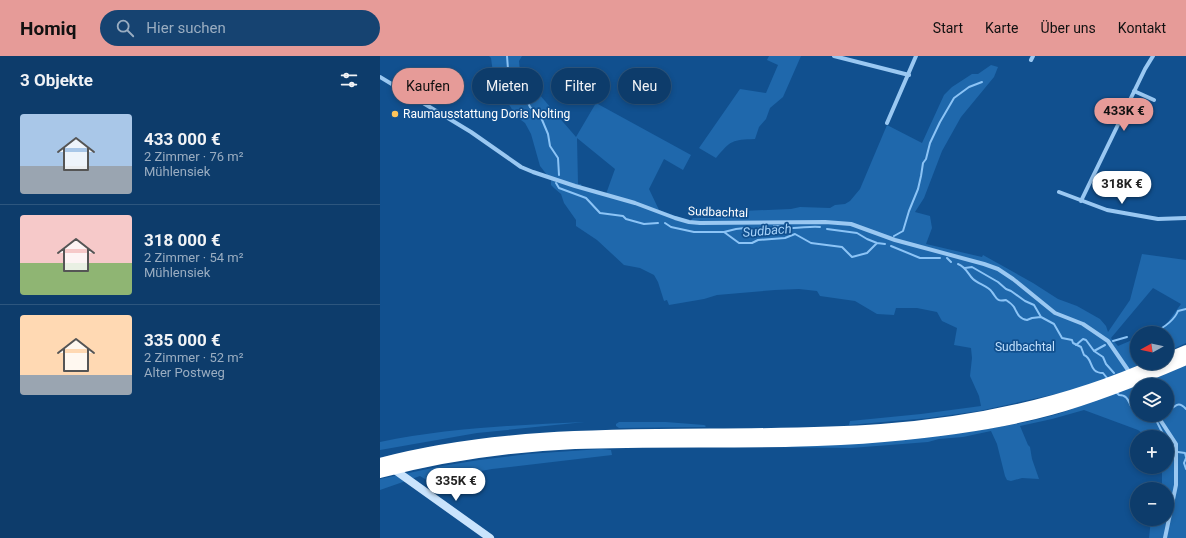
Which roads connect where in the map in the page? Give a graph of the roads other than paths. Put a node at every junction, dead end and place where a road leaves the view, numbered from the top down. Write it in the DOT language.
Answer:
graph roads {
  1 [pos="834,56"];
  2 [pos="916,56"];
  3 [pos="1153,56"];
  4 [pos="909,75"];
  5 [pos="380,77"];
  6 [pos="1134,91"];
  7 [pos="1154,100"];
  8 [pos="887,123"];
  9 [pos="1059,192"];
  10 [pos="1081,201"];
  11 [pos="1186,218"];
  12 [pos="1186,350"];
  13 [pos="1174,355"];
  14 [pos="1186,360"];
  15 [pos="1174,363"];
  16 [pos="1145,370"];
  17 [pos="1132,378"];
  18 [pos="1069,400"];
  19 [pos="1162,422"];
  20 [pos="380,460"];
  21 [pos="380,463"];
  22 [pos="380,473"];
  23 [pos="490,538"];
  24 [pos="1165,538"];
  1 -- 4 [label="street"];
  2 -- 4 [label="street"];
  3 -- 6 [label="street"];
  4 -- 8 [label="street"];
  5 -- 17 [label="street, Sudbachtal"];
  6 -- 7 [label="street"];
  6 -- 10 [label="street"];
  9 -- 10 [label="street"];
  10 -- 11 [label="street"];
  12 -- 13 [label="highway"];
  14 -- 15 [label="highway"];
  16 -- 18 [label="highway"];
  18 -- 21 [label="highway"];
  18 -- 22 [label="highway"];
  19 -- 24 [label="street"];
  20 -- 23 [label="street"];
}
